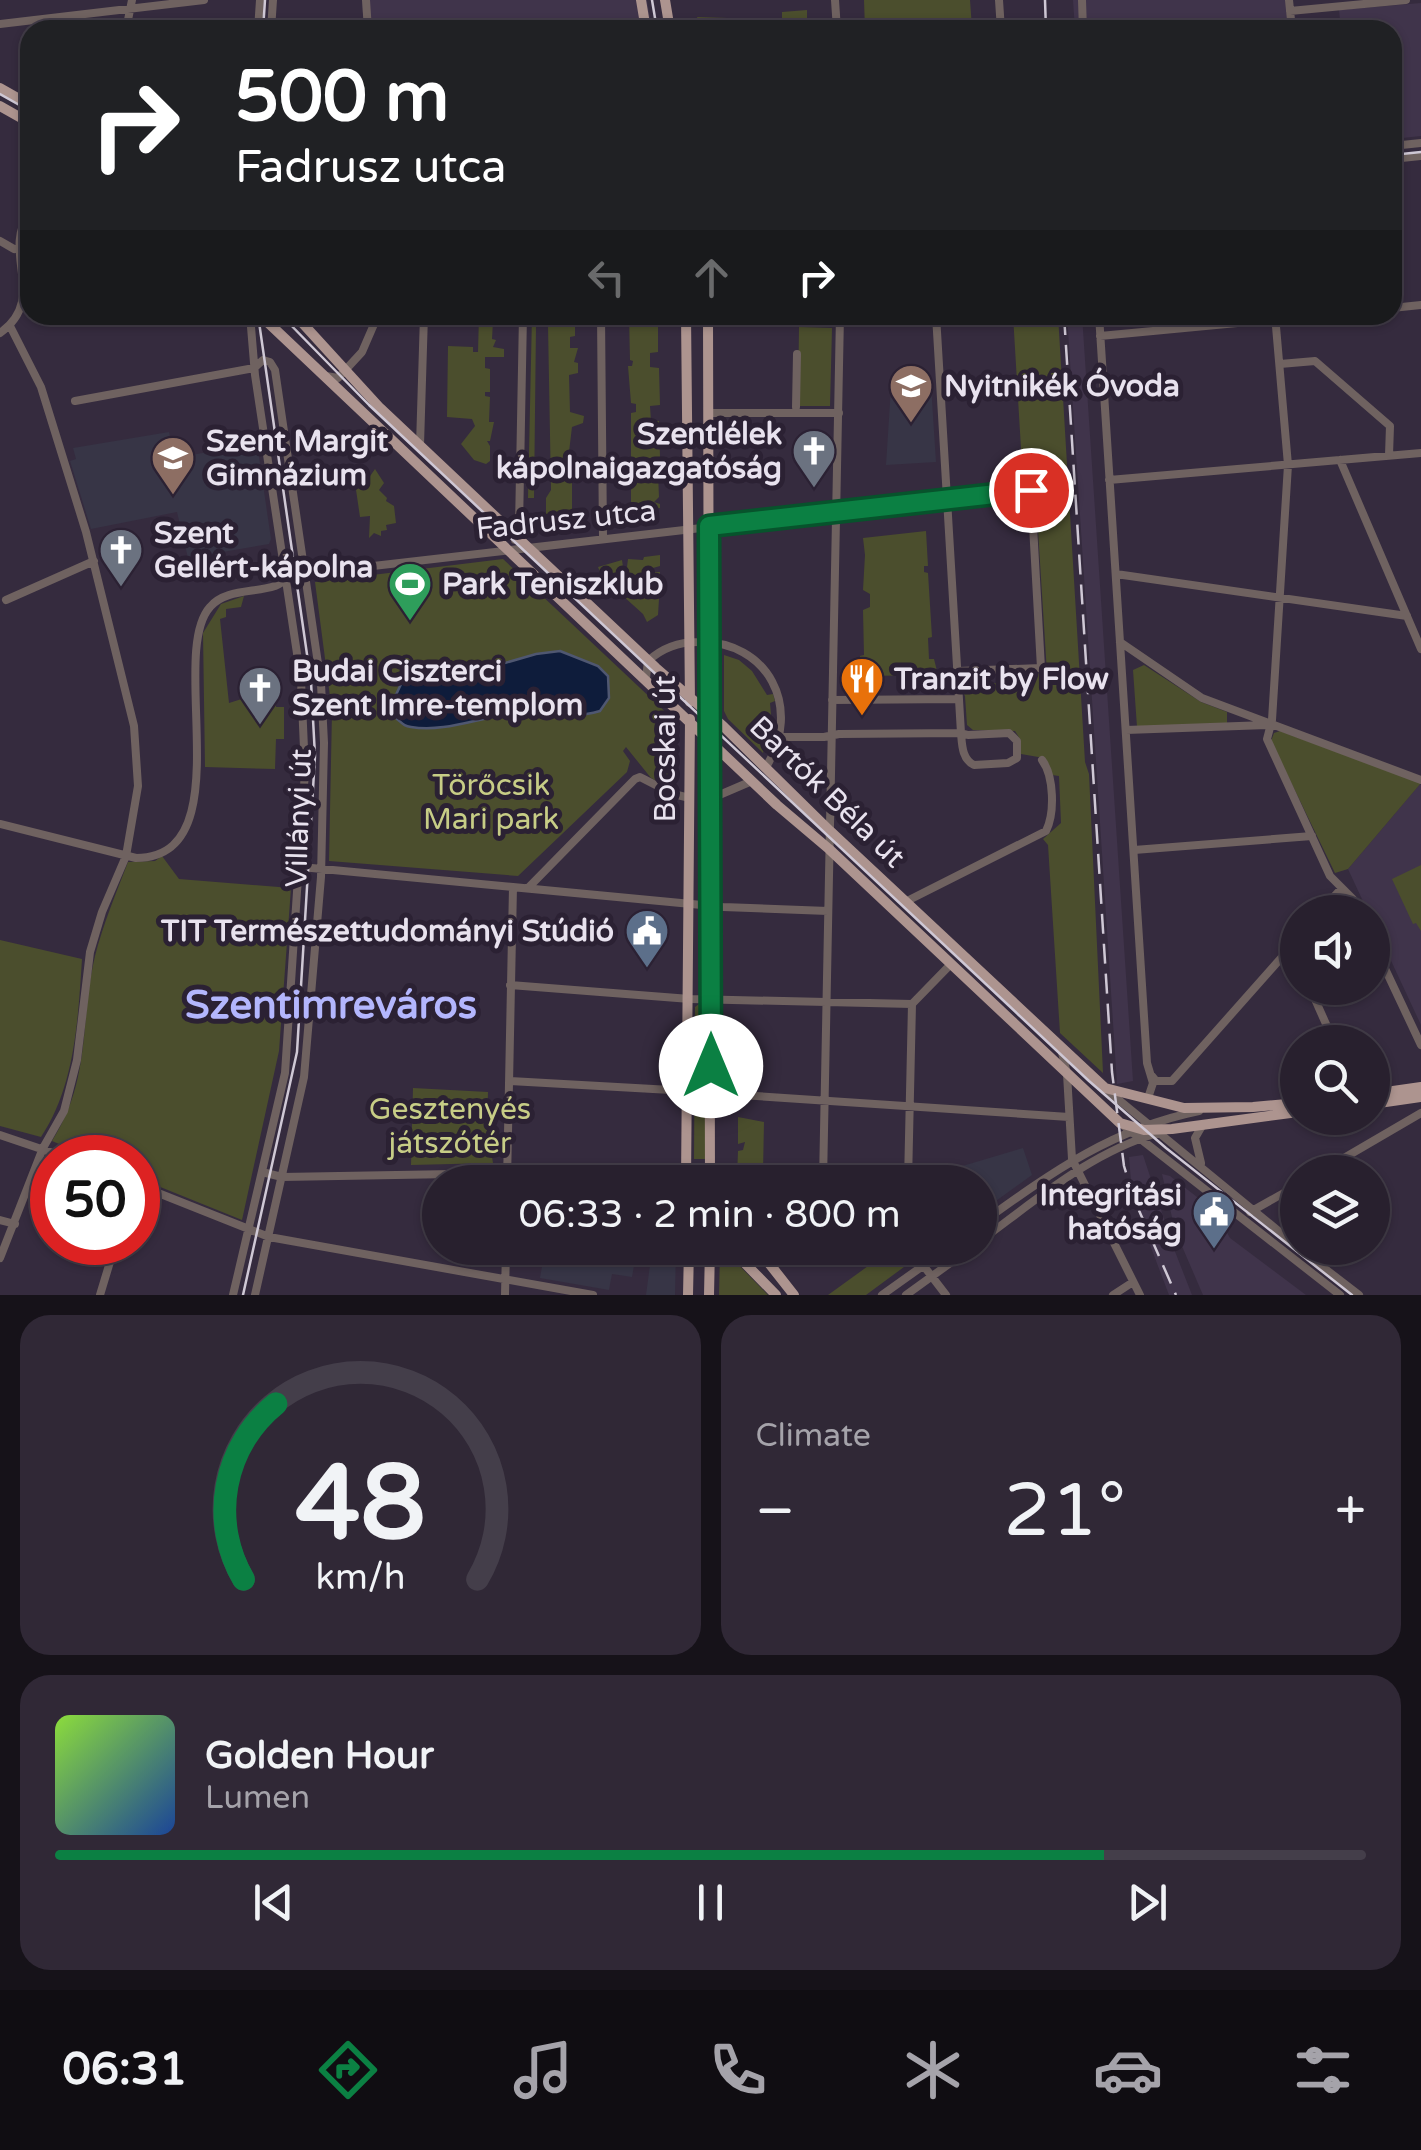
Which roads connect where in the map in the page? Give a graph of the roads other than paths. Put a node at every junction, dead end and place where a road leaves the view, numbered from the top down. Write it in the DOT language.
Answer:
graph roads {
  1 [pos="204,0"];
  2 [pos="1289,0"];
  3 [pos="1406,0"];
  4 [pos="131,4"];
  5 [pos="1290,10"];
  6 [pos="26,20"];
  7 [pos="1291,20"];
  8 [pos="20,227"];
  9 [pos="0,241"];
  10 [pos="14,250"];
  11 [pos="20,292"];
  12 [pos="20,301"];
  13 [pos="251,325"];
  14 [pos="271,325"];
  15 [pos="304,325"];
  16 [pos="374,325"];
  17 [pos="424,325"];
  18 [pos="523,325"];
  19 [pos="601,325"];
  20 [pos="686,325"];
  21 [pos="708,325"];
  22 [pos="840,325"];
  23 [pos="937,325"];
  24 [pos="1099,325"];
  25 [pos="1208,325"];
  26 [pos="1277,325"];
  27 [pos="10,326"];
  28 [pos="0,333"];
  29 [pos="1100,336"];
  30 [pos="797,354"];
  31 [pos="1280,364"];
  32 [pos="254,368"];
  33 [pos="347,371"];
  34 [pos="326,376"];
  35 [pos="76,401"];
  36 [pos="796,407"];
  37 [pos="708,413"];
  38 [pos="839,413"];
  39 [pos="420,446"];
  40 [pos="1421,452"];
  41 [pos="1389,455"];
  42 [pos="1340,460"];
  43 [pos="1288,465"];
  44 [pos="1110,480"];
  45 [pos="946,499"];
  46 [pos="837,512"];
  47 [pos="709,526"];
  48 [pos="688,528"];
  49 [pos="516,536"];
  50 [pos="603,538"];
  51 [pos="528,548"];
  52 [pos="510,549"];
  53 [pos="94,561"];
  54 [pos="305,574"];
  55 [pos="1116,574"];
  56 [pos="285,579"];
  57 [pos="1280,598"];
  58 [pos="6,600"];
  59 [pos="1421,615"];
  60 [pos="1408,618"];
  61 [pos="710,641"];
  62 [pos="689,642"];
  63 [pos="1120,642"];
  64 [pos="1421,649"];
  65 [pos="648,660"];
  66 [pos="958,671"];
  67 [pos="646,678"];
  68 [pos="690,699"];
  69 [pos="960,699"];
  70 [pos="832,700"];
  71 [pos="711,716"];
  72 [pos="690,720"];
  73 [pos="1270,724"];
  74 [pos="1126,730"];
  75 [pos="961,733"];
  76 [pos="832,736"];
  77 [pos="779,738"];
  78 [pos="710,740"];
  79 [pos="1042,760"];
  80 [pos="766,767"];
  81 [pos="1421,780"];
  82 [pos="752,781"];
  83 [pos="690,798"];
  84 [pos="710,799"];
  85 [pos="830,802"];
  86 [pos="809,810"];
  87 [pos="0,824"];
  88 [pos="830,831"];
  89 [pos="1312,836"];
  90 [pos="829,849"];
  91 [pos="1134,850"];
  92 [pos="126,856"];
  93 [pos="300,868"];
  94 [pos="321,869"];
  95 [pos="513,887"];
  96 [pos="528,888"];
  97 [pos="1341,889"];
  98 [pos="1336,895"];
  99 [pos="1348,895"];
  100 [pos="905,902"];
  101 [pos="690,904"];
  102 [pos="710,905"];
  103 [pos="828,911"];
  104 [pos="1280,959"];
  105 [pos="951,964"];
  106 [pos="1390,979"];
  107 [pos="510,985"];
  108 [pos="690,999"];
  109 [pos="711,1000"];
  110 [pos="827,1002"];
  111 [pos="912,1004"];
  112 [pos="1421,1045"];
  113 [pos="1060,1048"];
  114 [pos="1067,1074"];
  115 [pos="1152,1076"];
  116 [pos="510,1081"];
  117 [pos="1172,1082"];
  118 [pos="1421,1087"];
  119 [pos="1105,1088"];
  120 [pos="689,1091"];
  121 [pos="1390,1091"];
  122 [pos="710,1093"];
  123 [pos="1421,1096"];
  124 [pos="1145,1097"];
  125 [pos="1390,1101"];
  126 [pos="824,1102"];
  127 [pos="1280,1104"];
  128 [pos="908,1108"];
  129 [pos="1208,1109"];
  130 [pos="1421,1113"];
  131 [pos="1280,1114"];
  132 [pos="1068,1117"];
  133 [pos="1206,1123"];
  134 [pos="1149,1132"];
  135 [pos="50,1135"];
  136 [pos="0,1136"];
  137 [pos="30,1144"];
  138 [pos="1349,1155"];
  139 [pos="1072,1159"];
  140 [pos="507,1165"];
  141 [pos="688,1165"];
  142 [pos="711,1165"];
  143 [pos="823,1165"];
  144 [pos="908,1165"];
  145 [pos="1203,1168"];
  146 [pos="262,1172"];
  147 [pos="1076,1172"];
  148 [pos="422,1174"];
  149 [pos="282,1177"];
  150 [pos="30,1183"];
  151 [pos="160,1196"];
  152 [pos="1280,1196"];
  153 [pos="1252,1211"];
  154 [pos="997,1212"];
  155 [pos="1243,1218"];
  156 [pos="0,1220"];
  157 [pos="15,1224"];
  158 [pos="997,1229"];
  159 [pos="248,1231"];
  160 [pos="1280,1233"];
  161 [pos="269,1236"];
  162 [pos="0,1258"];
  163 [pos="109,1265"];
  164 [pos="505,1265"];
  165 [pos="689,1265"];
  166 [pos="710,1265"];
  167 [pos="747,1265"];
  168 [pos="770,1265"];
  169 [pos="924,1265"];
  170 [pos="947,1265"];
  171 [pos="1321,1265"];
  172 [pos="932,1276"];
  173 [pos="505,1278"];
  174 [pos="1133,1282"];
  175 [pos="100,1295"];
  176 [pos="233,1295"];
  177 [pos="255,1295"];
  178 [pos="505,1295"];
  179 [pos="592,1295"];
  180 [pos="688,1295"];
  181 [pos="709,1295"];
  182 [pos="776,1295"];
  183 [pos="794,1295"];
  184 [pos="882,1295"];
  185 [pos="906,1295"];
  186 [pos="946,1295"];
  187 [pos="1114,1295"];
  188 [pos="1140,1295"];
  189 [pos="1340,1295"];
  190 [pos="1359,1295"];
  1 -- 4 [label="street"];
  2 -- 5 [label="street"];
  3 -- 5 [label="street"];
  4 -- 6 [label="street"];
  5 -- 7 [label="street"];
  8 -- 10 [label="street"];
  9 -- 10 [label="street"];
  10 -- 11 [label="street"];
  12 -- 27 [label="street"];
  13 -- 32 [label="street, Villányi út"];
  14 -- 34 [label="main road, Bartók Béla út"];
  15 -- 33 [label="main road, Bartók Béla út"];
  16 -- 33 [label="street"];
  17 -- 39 [label="street"];
  18 -- 49 [label="street"];
  19 -- 50 [label="street"];
  20 -- 48 [label="main road, Bocskai út"];
  21 -- 37 [label="main road, Bocskai út"];
  22 -- 38 [label="street"];
  23 -- 45 [label="street"];
  24 -- 29 [label="street"];
  25 -- 29 [label="street"];
  26 -- 31 [label="street"];
  27 -- 28 [label="street"];
  27 -- 53 [label="street"];
  29 -- 44 [label="street"];
  30 -- 36 [label="street"];
  31 -- 41 [label="street"];
  31 -- 43 [label="street"];
  32 -- 35 [label="street"];
  32 -- 54 [label="street, Villányi út"];
  32 -- 56 [label="street, Villányi út"];
  33 -- 34 [label="street"];
  33 -- 39 [label="main road, Bartók Béla út"];
  34 -- 52 [label="main road, Bartók Béla út"];
  37 -- 38 [label="street"];
  37 -- 47 [label="main road, Bocskai út"];
  38 -- 46 [label="street"];
  39 -- 49 [label="main road, Bartók Béla út"];
  40 -- 41 [label="street"];
  41 -- 42 [label="street"];
  42 -- 43 [label="street"];
  42 -- 60 [label="street"];
  43 -- 44 [label="street"];
  43 -- 57 [label="street"];
  44 -- 55 [label="street"];
  45 -- 46 [label="street, Fadrusz utca"];
  45 -- 66 [label="street"];
  45 -- 66 [label="street, Fadrusz utca"];
  46 -- 47 [label="street, Fadrusz utca"];
  46 -- 70 [label="street"];
  47 -- 48 [label="street, Fadrusz utca"];
  47 -- 61 [label="main road, Bocskai út"];
  48 -- 50 [label="street, Fadrusz utca"];
  48 -- 62 [label="main road, Bocskai út"];
  49 -- 51 [label="main road, Bartók Béla út"];
  49 -- 52 [label="street"];
  50 -- 51 [label="street, Fadrusz utca"];
  51 -- 52 [label="street, Fadrusz utca"];
  51 -- 65 [label="main road, Bartók Béla út"];
  52 -- 54 [label="street, Fadrusz utca"];
  52 -- 67 [label="main road, Bartók Béla út"];
  53 -- 58 [label="street"];
  53 -- 92 [label="street"];
  54 -- 56 [label="street, Fadrusz utca"];
  54 -- 94 [label="street, Villányi út"];
  55 -- 57 [label="street"];
  55 -- 63 [label="street"];
  56 -- 92 [label="street, Fadrusz utca"];
  56 -- 93 [label="street, Villányi út"];
  57 -- 60 [label="street"];
  57 -- 73 [label="street"];
  59 -- 60 [label="street"];
  60 -- 64 [label="street"];
  61 -- 62 [label="street"];
  61 -- 71 [label="main road, Bocskai út"];
  61 -- 77 [label="street"];
  62 -- 65 [label="street"];
  62 -- 68 [label="main road, Bocskai út"];
  63 -- 73 [label="street"];
  63 -- 74 [label="street"];
  65 -- 67 [label="street"];
  65 -- 68 [label="main road, Bartók Béla út"];
  66 -- 69 [label="street"];
  67 -- 72 [label="main road, Bartók Béla út"];
  68 -- 71 [label="main road, Bartók Béla út"];
  68 -- 72 [label="main road, Bocskai út"];
  68 -- 78 [label="main road"];
  69 -- 70 [label="street"];
  69 -- 75 [label="street"];
  70 -- 76 [label="street"];
  71 -- 78 [label="main road, Bocskai út"];
  71 -- 80 [label="main road, Bartók Béla út"];
  72 -- 78 [label="main road, Bartók Béla út"];
  72 -- 83 [label="main road, Bocskai út"];
  73 -- 74 [label="street"];
  73 -- 81 [label="street"];
  73 -- 89 [label="street"];
  74 -- 91 [label="street"];
  75 -- 75 [label="street"];
  75 -- 76 [label="street"];
  76 -- 77 [label="street"];
  76 -- 85 [label="street"];
  77 -- 80 [label="street"];
  78 -- 82 [label="main road, Bartók Béla út"];
  78 -- 84 [label="main road, Bocskai út"];
  79 -- 100 [label="street"];
  80 -- 86 [label="main road, Bartók Béla út"];
  82 -- 84 [label="street"];
  82 -- 90 [label="main road, Bartók Béla út"];
  83 -- 96 [label="street"];
  83 -- 101 [label="main road, Bocskai út"];
  84 -- 102 [label="main road, Bocskai út"];
  85 -- 86 [label="street"];
  85 -- 88 [label="street"];
  86 -- 88 [label="main road, Bartók Béla út"];
  87 -- 92 [label="street"];
  88 -- 90 [label="street"];
  88 -- 100 [label="main road, Bartók Béla út"];
  89 -- 91 [label="street"];
  89 -- 97 [label="street"];
  90 -- 103 [label="street"];
  90 -- 105 [label="main road, Bartók Béla út"];
  91 -- 115 [label="street"];
  92 -- 135 [label="street"];
  93 -- 94 [label="street"];
  93 -- 146 [label="street, Villányi út"];
  94 -- 95 [label="street"];
  94 -- 149 [label="street, Villányi út"];
  95 -- 96 [label="street"];
  95 -- 107 [label="street"];
  96 -- 101 [label="street"];
  97 -- 98 [label="street"];
  97 -- 99 [label="street"];
  100 -- 113 [label="main road, Bartók Béla út"];
  101 -- 102 [label="street"];
  101 -- 108 [label="main road, Bocskai út"];
  102 -- 103 [label="street"];
  102 -- 109 [label="main road, Bocskai út"];
  103 -- 110 [label="street"];
  104 -- 117 [label="street"];
  105 -- 111 [label="street"];
  105 -- 114 [label="main road, Bartók Béla út"];
  106 -- 112 [label="street"];
  107 -- 108 [label="street"];
  107 -- 116 [label="street"];
  108 -- 109 [label="street"];
  108 -- 120 [label="main road, Bocskai út"];
  109 -- 110 [label="street"];
  109 -- 122 [label="main road, Bocskai út"];
  110 -- 111 [label="street"];
  110 -- 126 [label="street"];
  111 -- 128 [label="street"];
  113 -- 114 [label="street"];
  113 -- 119 [label="main road, Bartók Béla út"];
  114 -- 132 [label="street"];
  114 -- 134 [label="main road, Bartók Béla út"];
  115 -- 117 [label="street"];
  115 -- 124 [label="street"];
  116 -- 120 [label="street"];
  116 -- 140 [label="street"];
  117 -- 124 [label="street"];
  118 -- 121 [label="main road"];
  119 -- 124 [label="main road"];
  119 -- 134 [label="street, Bartók Béla út"];
  120 -- 141 [label="main road, Bocskai út"];
  122 -- 126 [label="street"];
  122 -- 142 [label="main road, Bocskai út"];
  123 -- 125 [label="main road"];
  124 -- 129 [label="main road"];
  126 -- 128 [label="street"];
  126 -- 143 [label="street"];
  127 -- 129 [label="main road"];
  128 -- 132 [label="street"];
  128 -- 144 [label="street"];
  129 -- 134 [label="street"];
  130 -- 138 [label="street"];
  131 -- 133 [label="main road"];
  132 -- 139 [label="street"];
  133 -- 134 [label="main road"];
  133 -- 145 [label="street"];
  134 -- 139 [label="street"];
  134 -- 145 [label="street, Bartók Béla út"];
  134 -- 147 [label="street"];
  134 -- 155 [label="street, Bartók Béla út"];
  136 -- 137 [label="street"];
  139 -- 147 [label="street"];
  139 -- 154 [label="street"];
  145 -- 153 [label="street, Bartók Béla út"];
  146 -- 149 [label="street"];
  146 -- 159 [label="street, Villányi út"];
  147 -- 158 [label="street"];
  147 -- 174 [label="street"];
  148 -- 149 [label="street"];
  149 -- 161 [label="street, Villányi út"];
  150 -- 157 [label="street"];
  151 -- 159 [label="street"];
  152 -- 153 [label="street"];
  153 -- 155 [label="street"];
  153 -- 160 [label="street, Bartók Béla út"];
  155 -- 189 [label="street, Bartók Béla út"];
  156 -- 157 [label="street"];
  157 -- 162 [label="street"];
  159 -- 161 [label="street"];
  159 -- 176 [label="street, Villányi út"];
  161 -- 173 [label="street"];
  161 -- 177 [label="street, Villányi út"];
  163 -- 175 [label="street"];
  164 -- 173 [label="street"];
  165 -- 180 [label="main road"];
  166 -- 181 [label="main road"];
  167 -- 182 [label="main road"];
  168 -- 183 [label="main road"];
  169 -- 172 [label="street"];
  169 -- 184 [label="street"];
  170 -- 172 [label="street"];
  171 -- 190 [label="street, Bartók Béla út"];
  172 -- 185 [label="street"];
  172 -- 186 [label="street"];
  173 -- 178 [label="street"];
  173 -- 179 [label="street"];
  174 -- 187 [label="street"];
  174 -- 188 [label="street"];
}
